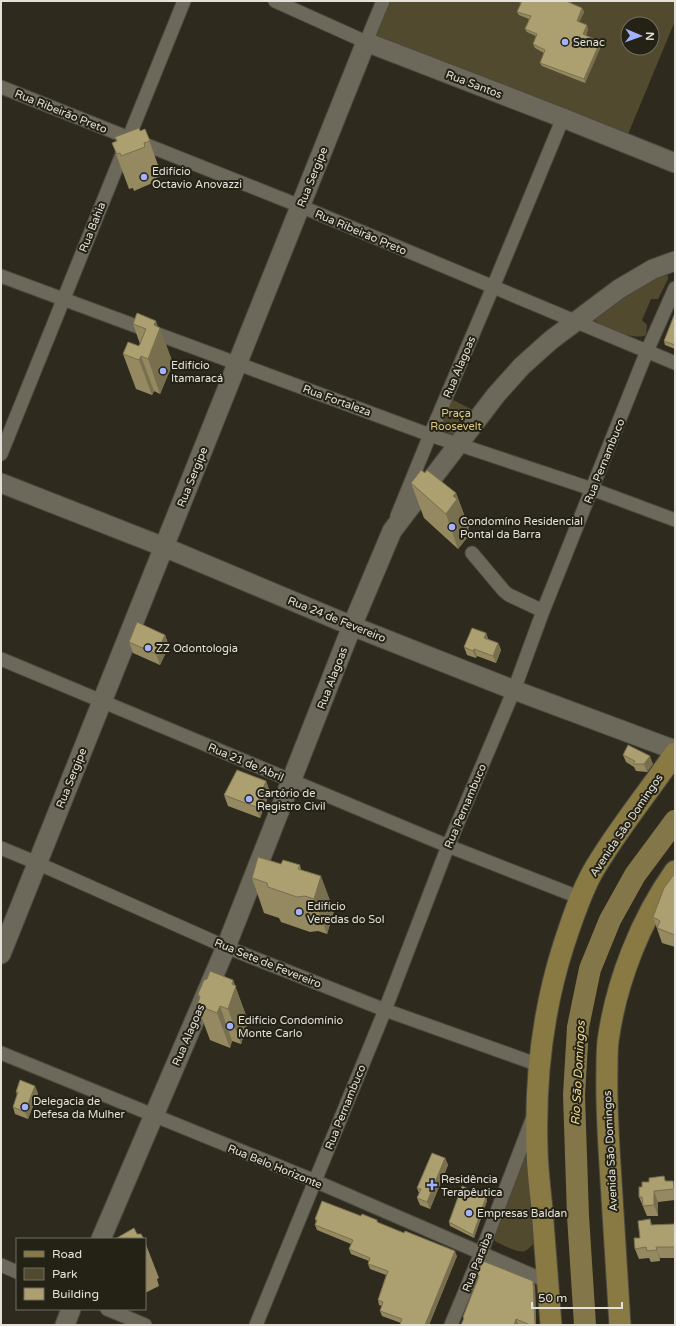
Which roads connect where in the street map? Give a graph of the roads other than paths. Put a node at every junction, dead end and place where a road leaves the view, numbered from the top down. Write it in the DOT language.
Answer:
graph roads {
  1 [pos="184,1"];
  2 [pos="275,1"];
  3 [pos="383,1"];
  4 [pos="366,42"];
  5 [pos="1,87"];
  6 [pos="563,118"];
  7 [pos="128,138"];
  8 [pos="675,162"];
  9 [pos="300,206"];
  10 [pos="675,261"];
  11 [pos="1,276"];
  12 [pos="493,287"];
  13 [pos="675,288"];
  14 [pos="63,299"];
  15 [pos="576,322"];
  16 [pos="647,351"];
  17 [pos="238,363"];
  18 [pos="675,363"];
  19 [pos="430,435"];
  20 [pos="457,444"];
  21 [pos="1,454"];
  22 [pos="1,483"];
  23 [pos="592,490"];
  24 [pos="675,520"];
  25 [pos="392,531"];
  26 [pos="164,548"];
  27 [pos="472,553"];
  28 [pos="543,611"];
  29 [pos="352,626"];
  30 [pos="1,659"];
  31 [pos="514,690"];
  32 [pos="102,701"];
  33 [pos="674,757"];
  34 [pos="292,781"];
  35 [pos="448,846"];
  36 [pos="1,848"];
  37 [pos="37,863"];
  38 [pos="675,871"];
  39 [pos="581,898"];
  40 [pos="226,947"];
  41 [pos="1,954"];
  42 [pos="385,1010"];
  43 [pos="1,1053"];
  44 [pos="539,1065"];
  45 [pos="536,1108"];
  46 [pos="154,1116"];
  47 [pos="315,1182"];
  48 [pos="101,1238"];
  49 [pos="481,1253"];
  50 [pos="1,1265"];
  51 [pos="16,1272"];
  52 [pos="548,1282"];
  53 [pos="71,1310"];
  54 [pos="110,1310"];
  55 [pos="65,1325"];
  56 [pos="145,1325"];
  57 [pos="256,1325"];
  58 [pos="450,1325"];
  59 [pos="551,1325"];
  60 [pos="620,1325"];
  1 -- 7 [label="street, Rua Bahia"];
  2 -- 4 [label="street, Rua Santos"];
  3 -- 4 [label="street, Rua Sergipe"];
  4 -- 6 [label="street, Rua Santos"];
  4 -- 9 [label="street, Rua Sergipe"];
  5 -- 7 [label="street, Rua Ribeirão Preto"];
  6 -- 8 [label="street, Rua Santos"];
  6 -- 12 [label="street, Rua Alagoas"];
  7 -- 9 [label="street, Rua Ribeirão Preto"];
  7 -- 14 [label="street, Rua Bahia"];
  9 -- 12 [label="street, Rua Ribeirão Preto"];
  9 -- 17 [label="street, Rua Sergipe"];
  10 -- 15 [label="street"];
  11 -- 14 [label="street, Rua Fortaleza"];
  12 -- 15 [label="street, Rua Ribeirão Preto"];
  12 -- 19 [label="street, Rua Alagoas"];
  13 -- 16 [label="street, Rua Pernambuco"];
  14 -- 17 [label="street, Rua Fortaleza"];
  14 -- 21 [label="street, Rua Bahia"];
  15 -- 16 [label="street, Rua Ribeirão Preto"];
  15 -- 20 [label="street"];
  16 -- 18 [label="street, Rua Ribeirão Preto"];
  16 -- 23 [label="street, Rua Pernambuco"];
  17 -- 19 [label="street, Rua Fortaleza"];
  17 -- 26 [label="street, Rua Sergipe"];
  19 -- 20 [label="street, Rua Fortaleza"];
  19 -- 25 [label="street, Rua Alagoas"];
  20 -- 23 [label="street, Rua Fortaleza"];
  20 -- 25 [label="street"];
  22 -- 26 [label="street, Rua 24 de Fevereiro"];
  23 -- 24 [label="street, Rua Fortaleza"];
  23 -- 28 [label="street, Rua Pernambuco"];
  25 -- 29 [label="street, Rua Alagoas"];
  26 -- 29 [label="street, Rua 24 de Fevereiro"];
  26 -- 32 [label="street, Rua Sergipe"];
  27 -- 28 [label="street"];
  28 -- 31 [label="street, Rua Pernambuco"];
  29 -- 31 [label="street, Rua 24 de Fevereiro"];
  29 -- 34 [label="street, Rua Alagoas"];
  30 -- 32 [label="street, Rua 21 de Abril"];
  31 -- 33 [label="street, Rua 24 de Fevereiro"];
  31 -- 35 [label="street, Rua Pernambuco"];
  32 -- 34 [label="street, Rua 21 de Abril"];
  32 -- 37 [label="street, Rua Sergipe"];
  33 -- 39 [label="main road, Avenida São Domingos"];
  34 -- 35 [label="street, Rua 21 de Abril"];
  34 -- 40 [label="street, Rua Alagoas"];
  35 -- 39 [label="street, Rua 21 de Abril"];
  35 -- 42 [label="street, Rua Pernambuco"];
  36 -- 37 [label="street, Rua Sete de Fevereiro"];
  37 -- 40 [label="street, Rua Sete de Fevereiro"];
  37 -- 41 [label="street, Rua Sergipe"];
  38 -- 60 [label="main road, Avenida São Domingos"];
  39 -- 44 [label="main road, Avenida São Domingos"];
  40 -- 42 [label="street, Rua Sete de Fevereiro"];
  40 -- 46 [label="street, Rua Alagoas"];
  42 -- 44 [label="street, Rua Sete de Fevereiro"];
  42 -- 47 [label="street, Rua Pernambuco"];
  43 -- 46 [label="street, Rua Belo Horizonte"];
  44 -- 45 [label="main road, Avenida São Domingos"];
  45 -- 49 [label="street, Rua Paraiba"];
  45 -- 52 [label="main road, Avenida São Domingos"];
  46 -- 47 [label="street, Rua Belo Horizonte"];
  46 -- 48 [label="street, Rua Alagoas"];
  47 -- 49 [label="street, Rua Belo Horizonte"];
  47 -- 57 [label="street, Rua Pernambuco"];
  49 -- 52 [label="street, Rua Belo Horizonte"];
  49 -- 58 [label="street, Rua Paraiba"];
  50 -- 51 [label="street"];
  52 -- 59 [label="main road, Avenida São Domingos"];
  53 -- 55 [label="street"];
  54 -- 56 [label="street"];
}
